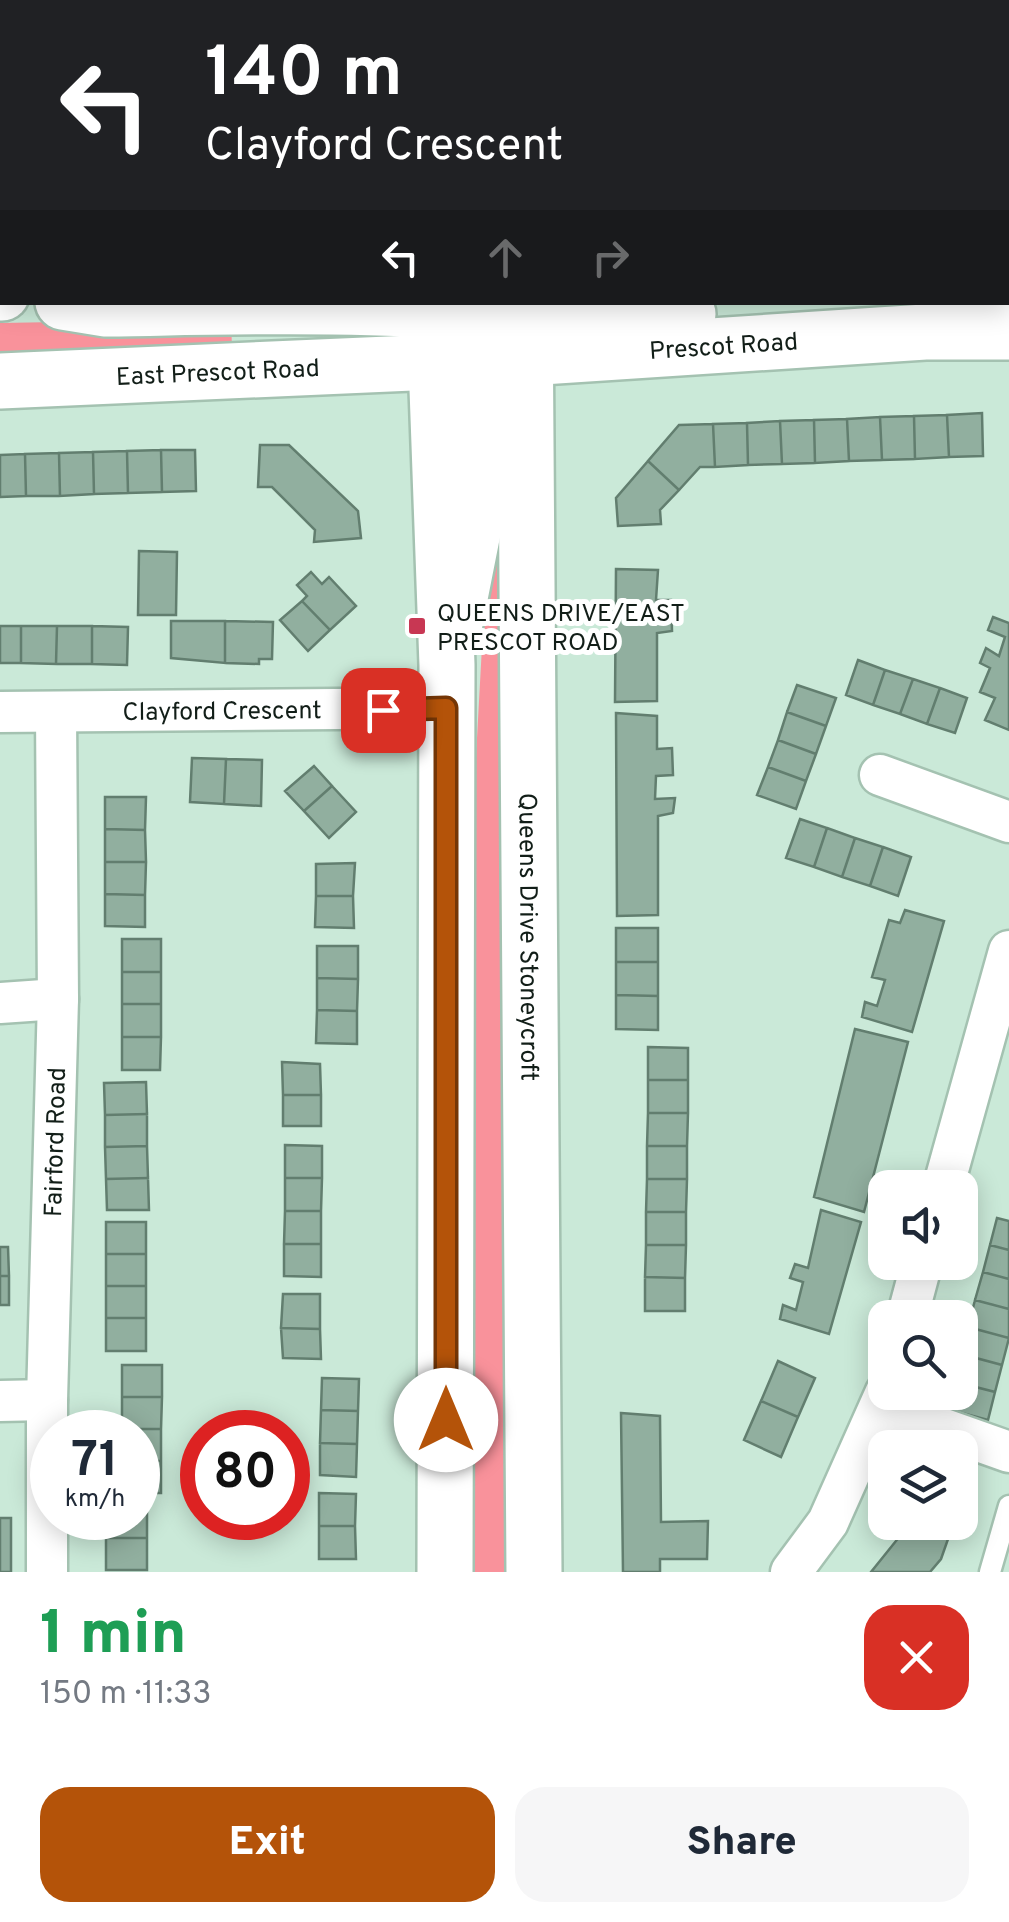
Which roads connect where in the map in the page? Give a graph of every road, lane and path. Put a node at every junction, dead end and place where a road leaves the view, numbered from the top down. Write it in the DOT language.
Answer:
graph roads {
  1 [pos="81,305"];
  2 [pos="484,320"];
  3 [pos="1009,332"];
  4 [pos="0,381"];
  5 [pos="446,686"];
  6 [pos="0,712"];
  7 [pos="56,712"];
  8 [pos="880,774"];
  9 [pos="1009,822"];
  10 [pos="1009,951"];
  11 [pos="58,998"];
  12 [pos="0,1002"];
  13 [pos="948,1170"];
  14 [pos="47,1400"];
  15 [pos="0,1401"];
  16 [pos="879,1410"];
  17 [pos="908,1410"];
  18 [pos="1009,1452"];
  19 [pos="1009,1506"];
  20 [pos="47,1572"];
  21 [pos="445,1572"];
  22 [pos="534,1572"];
  23 [pos="791,1572"];
  24 [pos="990,1572"];
  1 -- 2 [label="main road"];
  2 -- 3 [label="main road, Prescot Road"];
  2 -- 4 [label="main road, East Prescot Road"];
  2 -- 5 [label="main road"];
  2 -- 22 [label="main road, Queens Drive Stoneycroft"];
  5 -- 7 [label="street, Clayford Crescent"];
  5 -- 21 [label="main road"];
  6 -- 7 [label="street, Clayford Crescent"];
  7 -- 11 [label="street, Fairford Road"];
  8 -- 9 [label="street"];
  10 -- 13 [label="street"];
  11 -- 12 [label="street"];
  11 -- 14 [label="street, Fairford Road"];
  14 -- 15 [label="street"];
  14 -- 20 [label="street, Fairford Road"];
  16 -- 23 [label="street"];
  17 -- 18 [label="street"];
  19 -- 24 [label="lane"];
}
